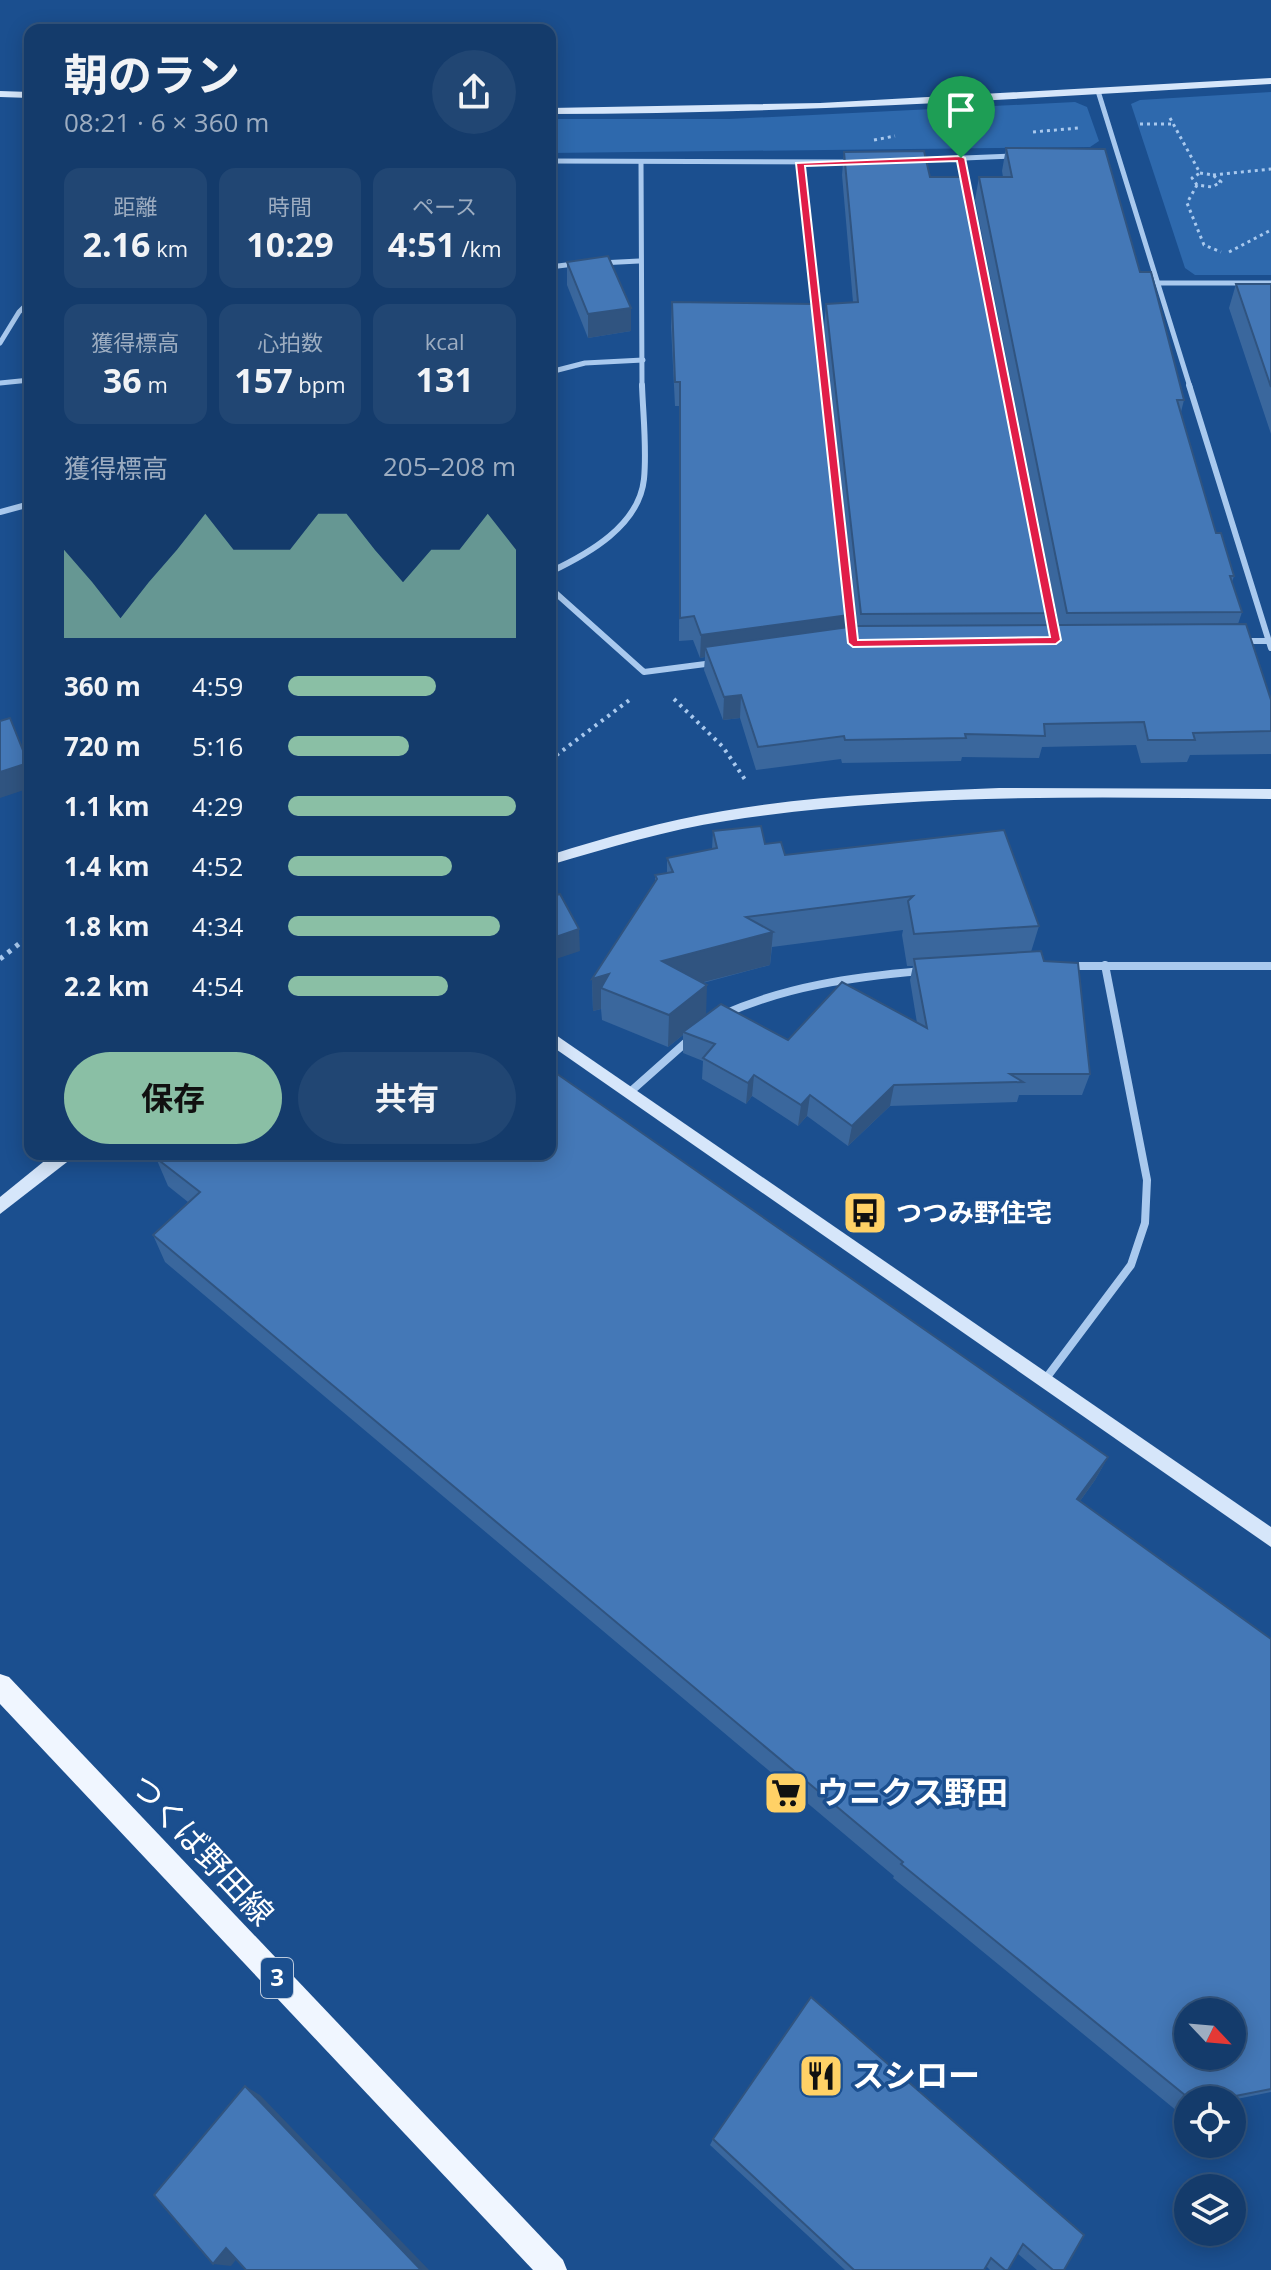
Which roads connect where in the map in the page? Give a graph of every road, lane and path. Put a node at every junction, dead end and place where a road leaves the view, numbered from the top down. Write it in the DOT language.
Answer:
graph roads {
  1 [pos="1271,81"];
  2 [pos="1098,91"];
  3 [pos="0,94"];
  4 [pos="24,95"];
  5 [pos="556,111"];
  6 [pos="1129,124"];
  7 [pos="1171,124"];
  8 [pos="1101,152"];
  9 [pos="1117,152"];
  10 [pos="1023,156"];
  11 [pos="961,158"];
  12 [pos="903,160"];
  13 [pos="556,161"];
  14 [pos="641,162"];
  15 [pos="859,162"];
  16 [pos="800,163"];
  17 [pos="1271,169"];
  18 [pos="1213,175"];
  19 [pos="1197,185"];
  20 [pos="967,189"];
  21 [pos="1271,230"];
  22 [pos="1225,254"];
  23 [pos="1211,259"];
  24 [pos="639,261"];
  25 [pos="593,263"];
  26 [pos="578,264"];
  27 [pos="556,266"];
  28 [pos="1158,283"];
  29 [pos="1271,283"];
  30 [pos="24,307"];
  31 [pos="0,343"];
  32 [pos="643,360"];
  33 [pos="556,370"];
  34 [pos="24,381"];
  35 [pos="0,383"];
  36 [pos="24,506"];
  37 [pos="0,512"];
  38 [pos="556,569"];
  39 [pos="556,593"];
  40 [pos="1238,641"];
  41 [pos="853,643"];
  42 [pos="1270,645"];
  43 [pos="720,662"];
  44 [pos="644,672"];
  45 [pos="653,692"];
  46 [pos="556,755"];
  47 [pos="1271,794"];
  48 [pos="758,812"];
  49 [pos="556,858"];
  50 [pos="24,940"];
  51 [pos="0,959"];
  52 [pos="1105,965"];
  53 [pos="1063,966"];
  54 [pos="1271,966"];
  55 [pos="932,970"];
  56 [pos="715,1018"];
  57 [pos="704,1028"];
  58 [pos="556,1041"];
  59 [pos="630,1092"];
  60 [pos="58,1160"];
  61 [pos="0,1207"];
  62 [pos="1044,1381"];
  63 [pos="1271,1538"];
  64 [pos="0,1686"];
  65 [pos="553,2270"];
  1 -- 2 [label="street"];
  2 -- 5 [label="street"];
  2 -- 9 [label="street"];
  3 -- 4 [label="street"];
  6 -- 7 [label="path"];
  8 -- 9 [label="street"];
  9 -- 28 [label="street"];
  10 -- 11 [label="street"];
  11 -- 12 [label="street"];
  11 -- 20 [label="street"];
  13 -- 14 [label="street"];
  14 -- 16 [label="street"];
  14 -- 24 [label="street"];
  15 -- 16 [label="street"];
  16 -- 41 [label="street"];
  17 -- 18 [label="path"];
  18 -- 19 [label="path"];
  18 -- 19 [label="path"];
  19 -- 22 [label="path"];
  21 -- 22 [label="path"];
  22 -- 23 [label="path"];
  24 -- 25 [label="street"];
  24 -- 32 [label="street"];
  26 -- 27 [label="street"];
  28 -- 29 [label="street"];
  28 -- 42 [label="street"];
  30 -- 31 [label="street"];
  32 -- 33 [label="street"];
  32 -- 38 [label="street"];
  34 -- 35 [label="street"];
  36 -- 37 [label="street"];
  39 -- 44 [label="street"];
  40 -- 42 [label="street"];
  43 -- 44 [label="street"];
  44 -- 45 [label="path"];
  45 -- 46 [label="path"];
  45 -- 48 [label="path"];
  47 -- 48 [label="street"];
  48 -- 49 [label="street"];
  50 -- 51 [label="path"];
  52 -- 53 [label="street"];
  52 -- 54 [label="street"];
  52 -- 62 [label="street"];
  55 -- 56 [label="street"];
  57 -- 59 [label="street"];
  58 -- 59 [label="street"];
  59 -- 62 [label="street"];
  60 -- 61 [label="street"];
  62 -- 63 [label="street"];
  64 -- 65 [label="main road, つくば野田線 / 3"];
}
